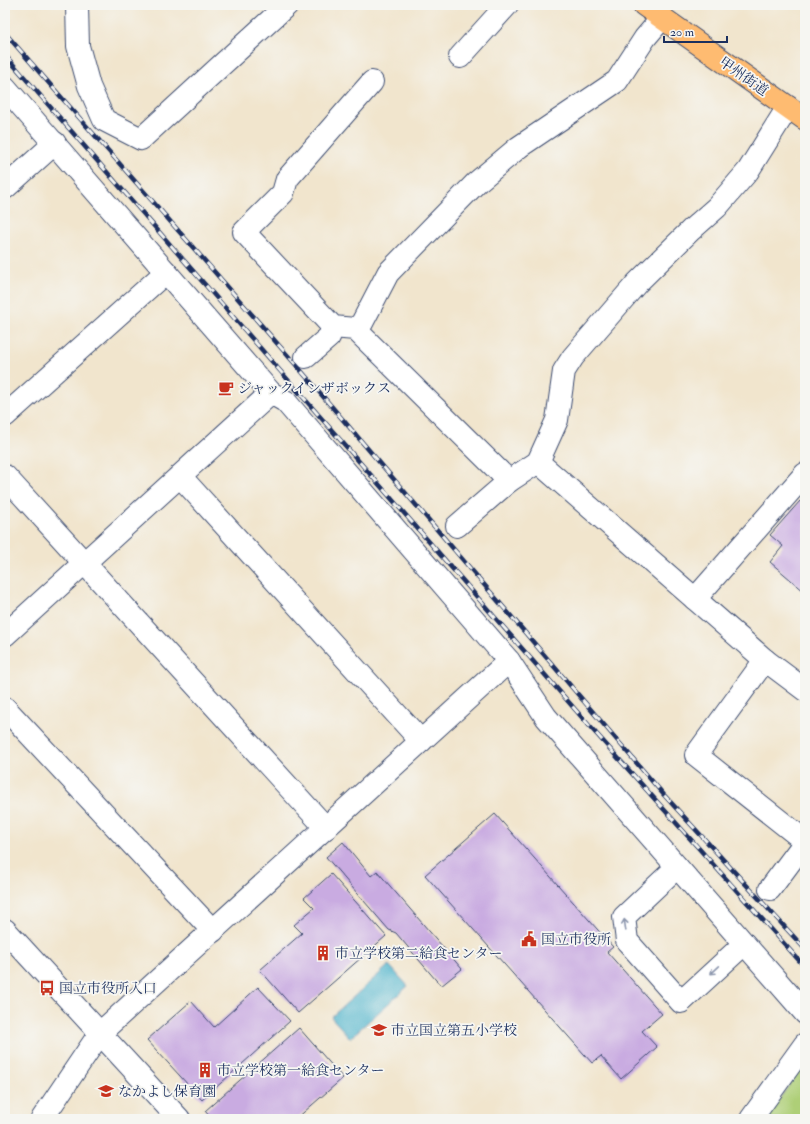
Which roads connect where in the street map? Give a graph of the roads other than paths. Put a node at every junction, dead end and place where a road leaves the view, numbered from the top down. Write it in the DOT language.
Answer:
graph roads {
  1 [pos="77,5"];
  2 [pos="287,5"];
  3 [pos="507,5"];
  4 [pos="644,5"];
  5 [pos="662,18"];
  6 [pos="460,57"];
  7 [pos="372,82"];
  8 [pos="5,87"];
  9 [pos="797,113"];
  10 [pos="55,143"];
  11 [pos="5,188"];
  12 [pos="166,272"];
  13 [pos="332,327"];
  14 [pos="356,329"];
  15 [pos="306,358"];
  16 [pos="271,393"];
  17 [pos="5,416"];
  18 [pos="538,462"];
  19 [pos="805,474"];
  20 [pos="5,476"];
  21 [pos="180,476"];
  22 [pos="509,481"];
  23 [pos="457,526"];
  24 [pos="84,564"];
  25 [pos="695,599"];
  26 [pos="5,635"];
  27 [pos="764,660"];
  28 [pos="509,661"];
  29 [pos="805,690"];
  30 [pos="5,708"];
  31 [pos="421,741"];
  32 [pos="326,828"];
  33 [pos="805,841"];
  34 [pos="677,867"];
  35 [pos="770,889"];
  36 [pos="5,930"];
  37 [pos="213,931"];
  38 [pos="744,944"];
  39 [pos="805,1013"];
  40 [pos="100,1033"];
  41 [pos="805,1044"];
  42 [pos="42,1119"];
  43 [pos="178,1119"];
  44 [pos="751,1119"];
  1 -- 2 [label="street"];
  3 -- 6 [label="street"];
  4 -- 5 [label="main road, 甲州街道"];
  5 -- 9 [label="main road, 甲州街道"];
  5 -- 14 [label="street"];
  7 -- 13 [label="street"];
  8 -- 10 [label="street"];
  9 -- 18 [label="street"];
  10 -- 11 [label="street"];
  10 -- 12 [label="street"];
  12 -- 16 [label="street"];
  12 -- 17 [label="street"];
  13 -- 14 [label="street"];
  13 -- 15 [label="street"];
  14 -- 22 [label="street"];
  16 -- 21 [label="street"];
  16 -- 28 [label="street"];
  18 -- 22 [label="street"];
  18 -- 25 [label="street"];
  19 -- 25 [label="street"];
  20 -- 24 [label="street"];
  21 -- 24 [label="street"];
  21 -- 31 [label="street"];
  22 -- 23 [label="street"];
  24 -- 26 [label="street"];
  24 -- 32 [label="street"];
  25 -- 27 [label="street"];
  27 -- 29 [label="street"];
  27 -- 33 [label="street"];
  28 -- 31 [label="street"];
  28 -- 34 [label="street"];
  30 -- 37 [label="street"];
  31 -- 32 [label="street"];
  32 -- 37 [label="street"];
  33 -- 35 [label="street"];
  34 -- 38 [label="street"];
  38 -- 34 [label="street, one-way"];
  36 -- 40 [label="street"];
  37 -- 40 [label="street"];
  38 -- 39 [label="street"];
  40 -- 42 [label="street"];
  40 -- 43 [label="street"];
  41 -- 44 [label="street"];
}
